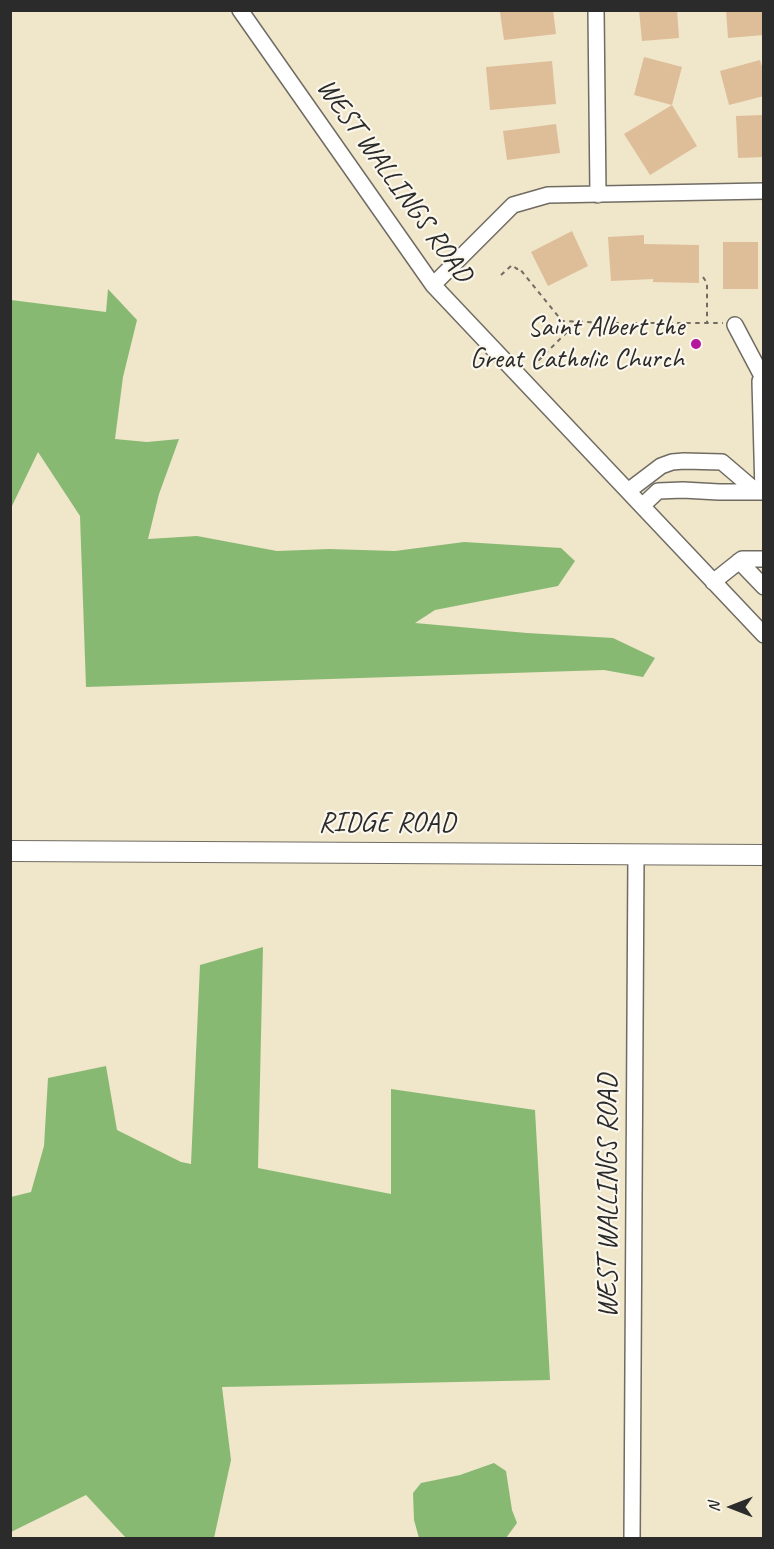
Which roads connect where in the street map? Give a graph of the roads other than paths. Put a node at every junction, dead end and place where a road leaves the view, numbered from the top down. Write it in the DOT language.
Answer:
graph roads {
  1 [pos="240,10"];
  2 [pos="596,10"];
  3 [pos="764,191"];
  4 [pos="598,195"];
  5 [pos="433,285"];
  6 [pos="735,325"];
  7 [pos="763,378"];
  8 [pos="628,491"];
  9 [pos="761,492"];
  10 [pos="642,506"];
  11 [pos="764,559"];
  12 [pos="739,561"];
  13 [pos="713,582"];
  14 [pos="764,587"];
  15 [pos="764,635"];
  16 [pos="10,851"];
  17 [pos="636,854"];
  18 [pos="764,855"];
  19 [pos="632,1539"];
  1 -- 5 [label="street, WEST WALLINGS ROAD"];
  2 -- 4 [label="street"];
  3 -- 4 [label="street"];
  4 -- 5 [label="street"];
  5 -- 8 [label="street, WEST WALLINGS ROAD"];
  6 -- 7 [label="street"];
  7 -- 9 [label="street"];
  8 -- 9 [label="street"];
  8 -- 10 [label="street, WEST WALLINGS ROAD"];
  9 -- 10 [label="street"];
  10 -- 13 [label="street, WEST WALLINGS ROAD"];
  11 -- 12 [label="street"];
  12 -- 13 [label="street"];
  12 -- 14 [label="street"];
  13 -- 15 [label="street, WEST WALLINGS ROAD"];
  16 -- 17 [label="main road, RIDGE ROAD"];
  17 -- 18 [label="main road, RIDGE ROAD"];
  17 -- 19 [label="street, WEST WALLINGS ROAD"];
}
